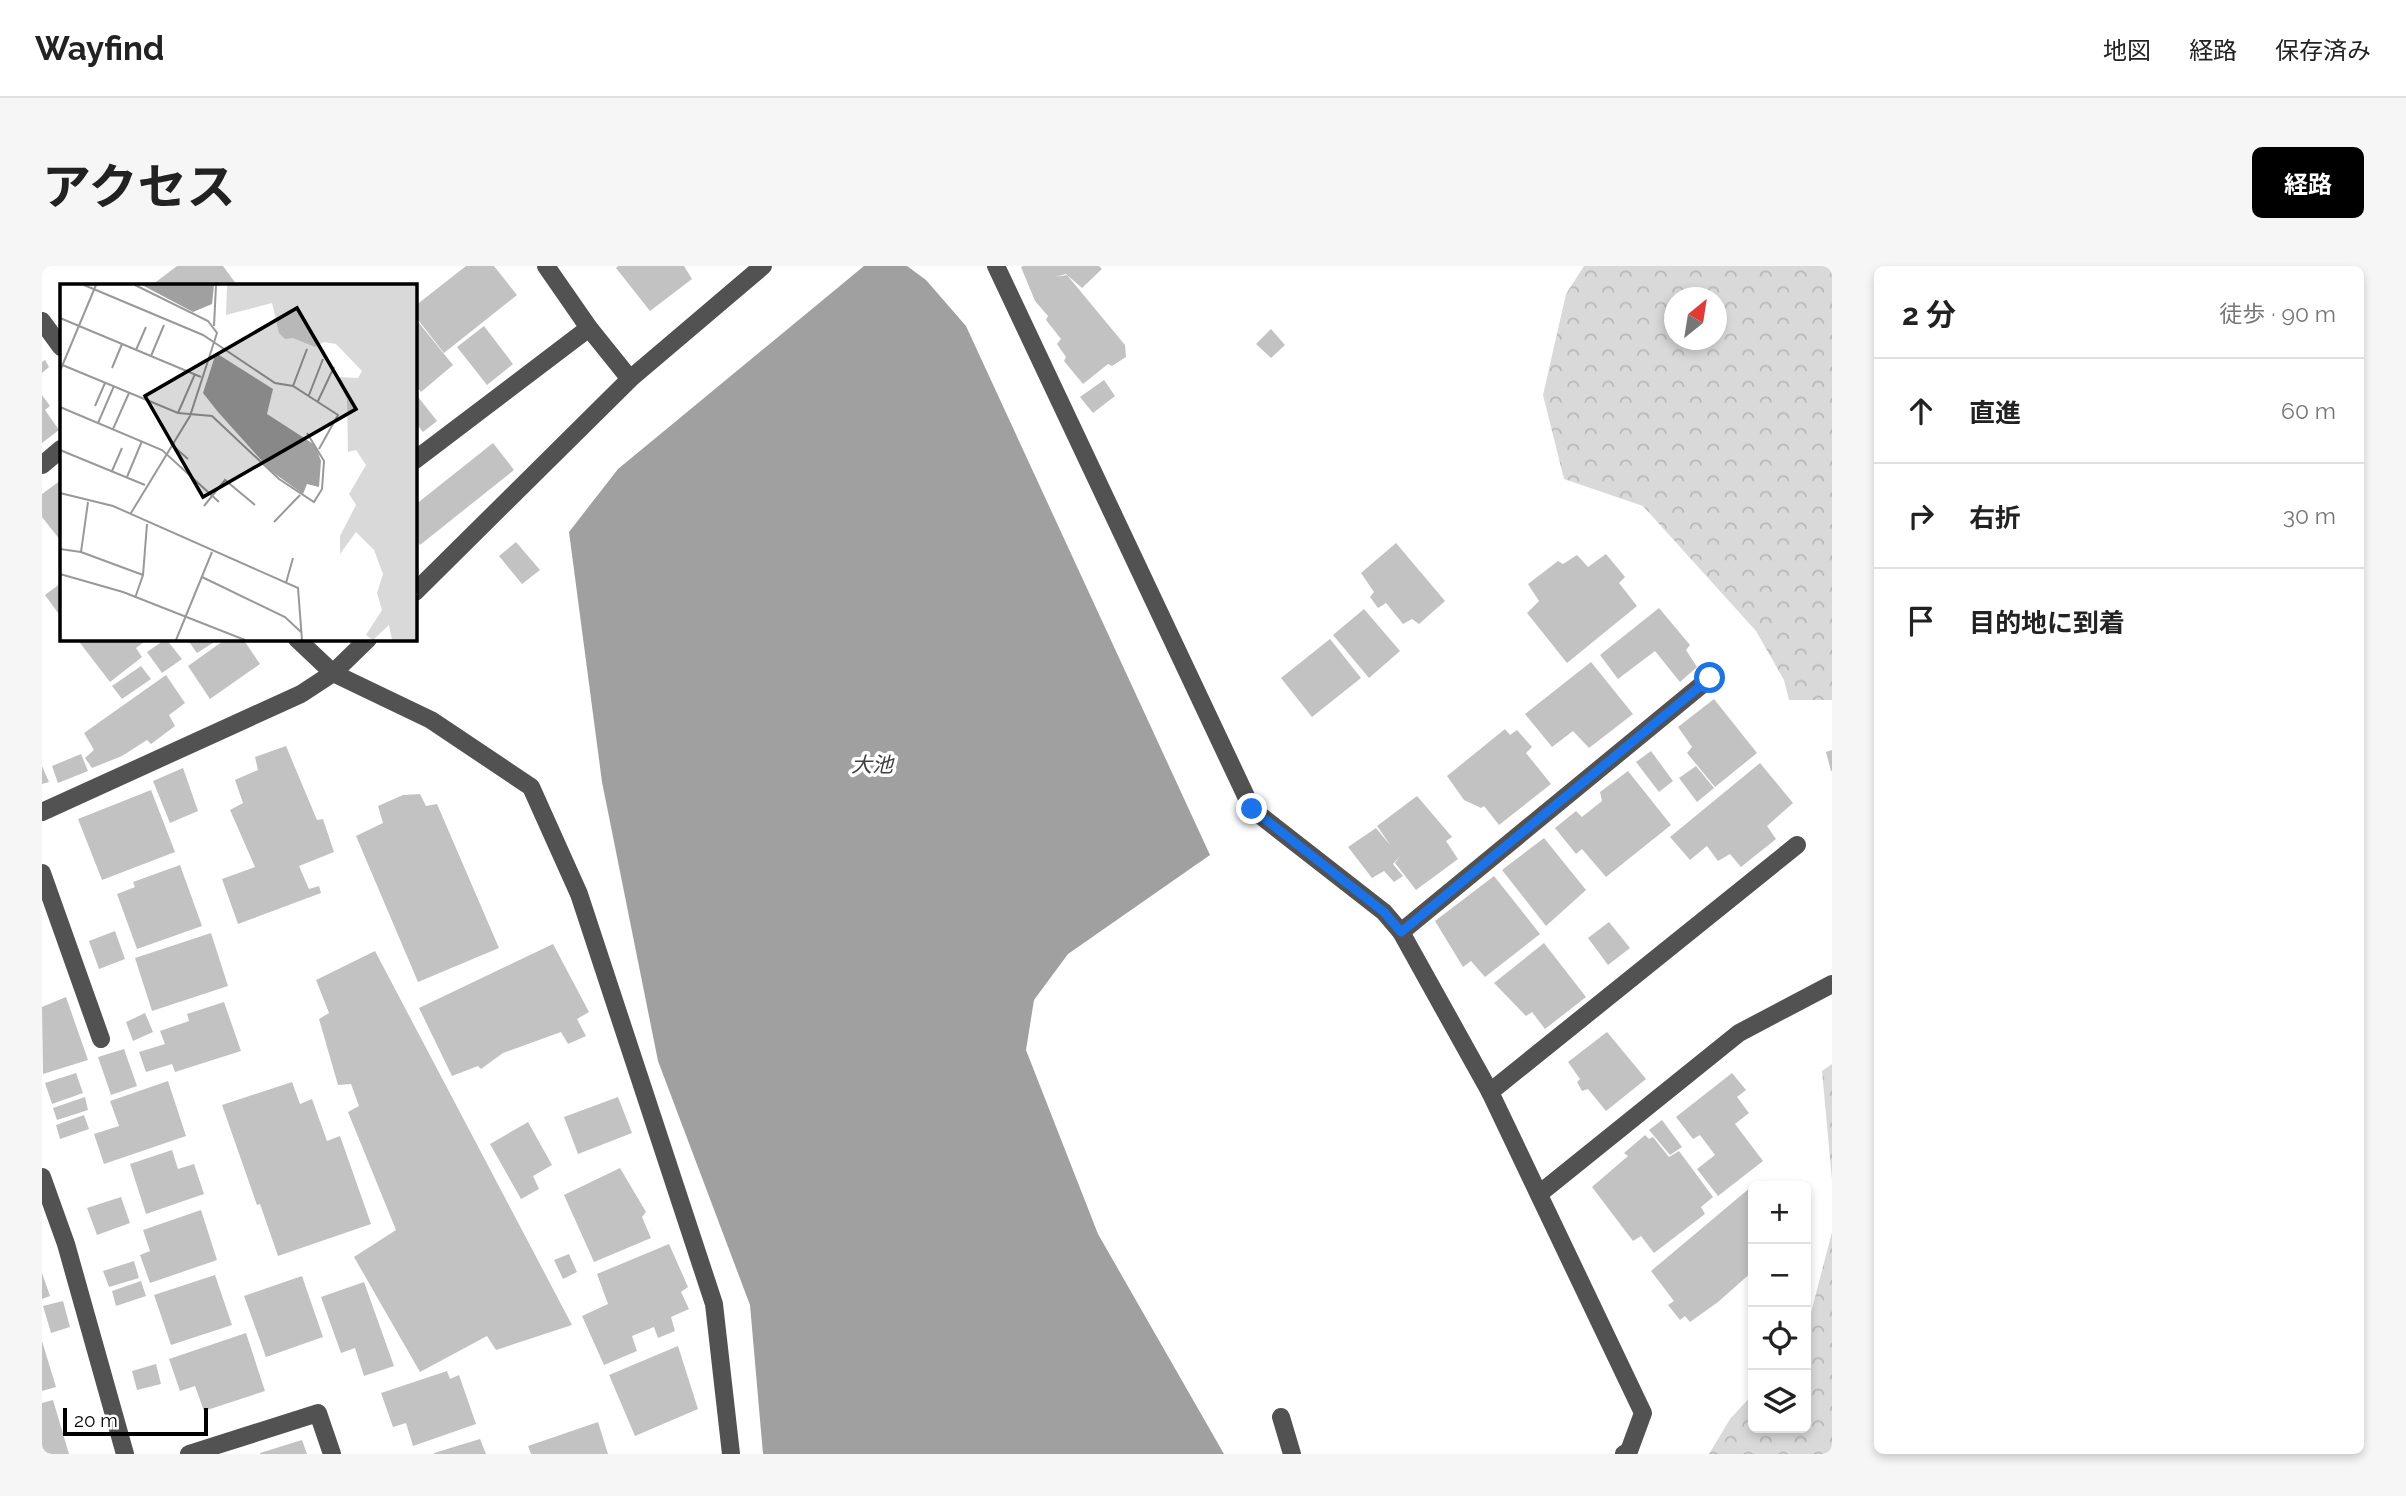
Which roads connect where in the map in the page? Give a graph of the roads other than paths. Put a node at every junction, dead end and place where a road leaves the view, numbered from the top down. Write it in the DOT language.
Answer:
graph roads {
  1 [pos="546,266"];
  2 [pos="763,266"];
  3 [pos="996,266"];
  4 [pos="589,328"];
  5 [pos="630,379"];
  6 [pos="60,450"];
  7 [pos="416,459"];
  8 [pos="42,465"];
  9 [pos="416,591"];
  10 [pos="298,640"];
  11 [pos="367,640"];
  12 [pos="333,673"];
  13 [pos="1710,678"];
  14 [pos="42,812"];
  15 [pos="1797,845"];
  16 [pos="42,873"];
  17 [pos="1401,932"];
  18 [pos="1832,984"];
  19 [pos="101,1039"];
  20 [pos="1490,1092"];
  21 [pos="42,1177"];
  22 [pos="1539,1194"];
  23 [pos="1281,1417"];
  24 [pos="125,1454"];
  25 [pos="188,1454"];
  26 [pos="332,1454"];
  27 [pos="731,1454"];
  28 [pos="1292,1454"];
  29 [pos="1624,1454"];
  1 -- 4 [label="street"];
  2 -- 5 [label="street"];
  3 -- 17 [label="street"];
  4 -- 5 [label="street"];
  4 -- 7 [label="street"];
  5 -- 9 [label="street"];
  6 -- 8 [label="street"];
  10 -- 12 [label="street"];
  11 -- 12 [label="street"];
  12 -- 14 [label="street"];
  12 -- 27 [label="street"];
  13 -- 17 [label="street"];
  15 -- 20 [label="street"];
  16 -- 19 [label="street"];
  17 -- 20 [label="street"];
  18 -- 22 [label="street"];
  20 -- 22 [label="street"];
  21 -- 24 [label="street"];
  22 -- 29 [label="street"];
  23 -- 28 [label="street"];
  25 -- 26 [label="street"];
}
